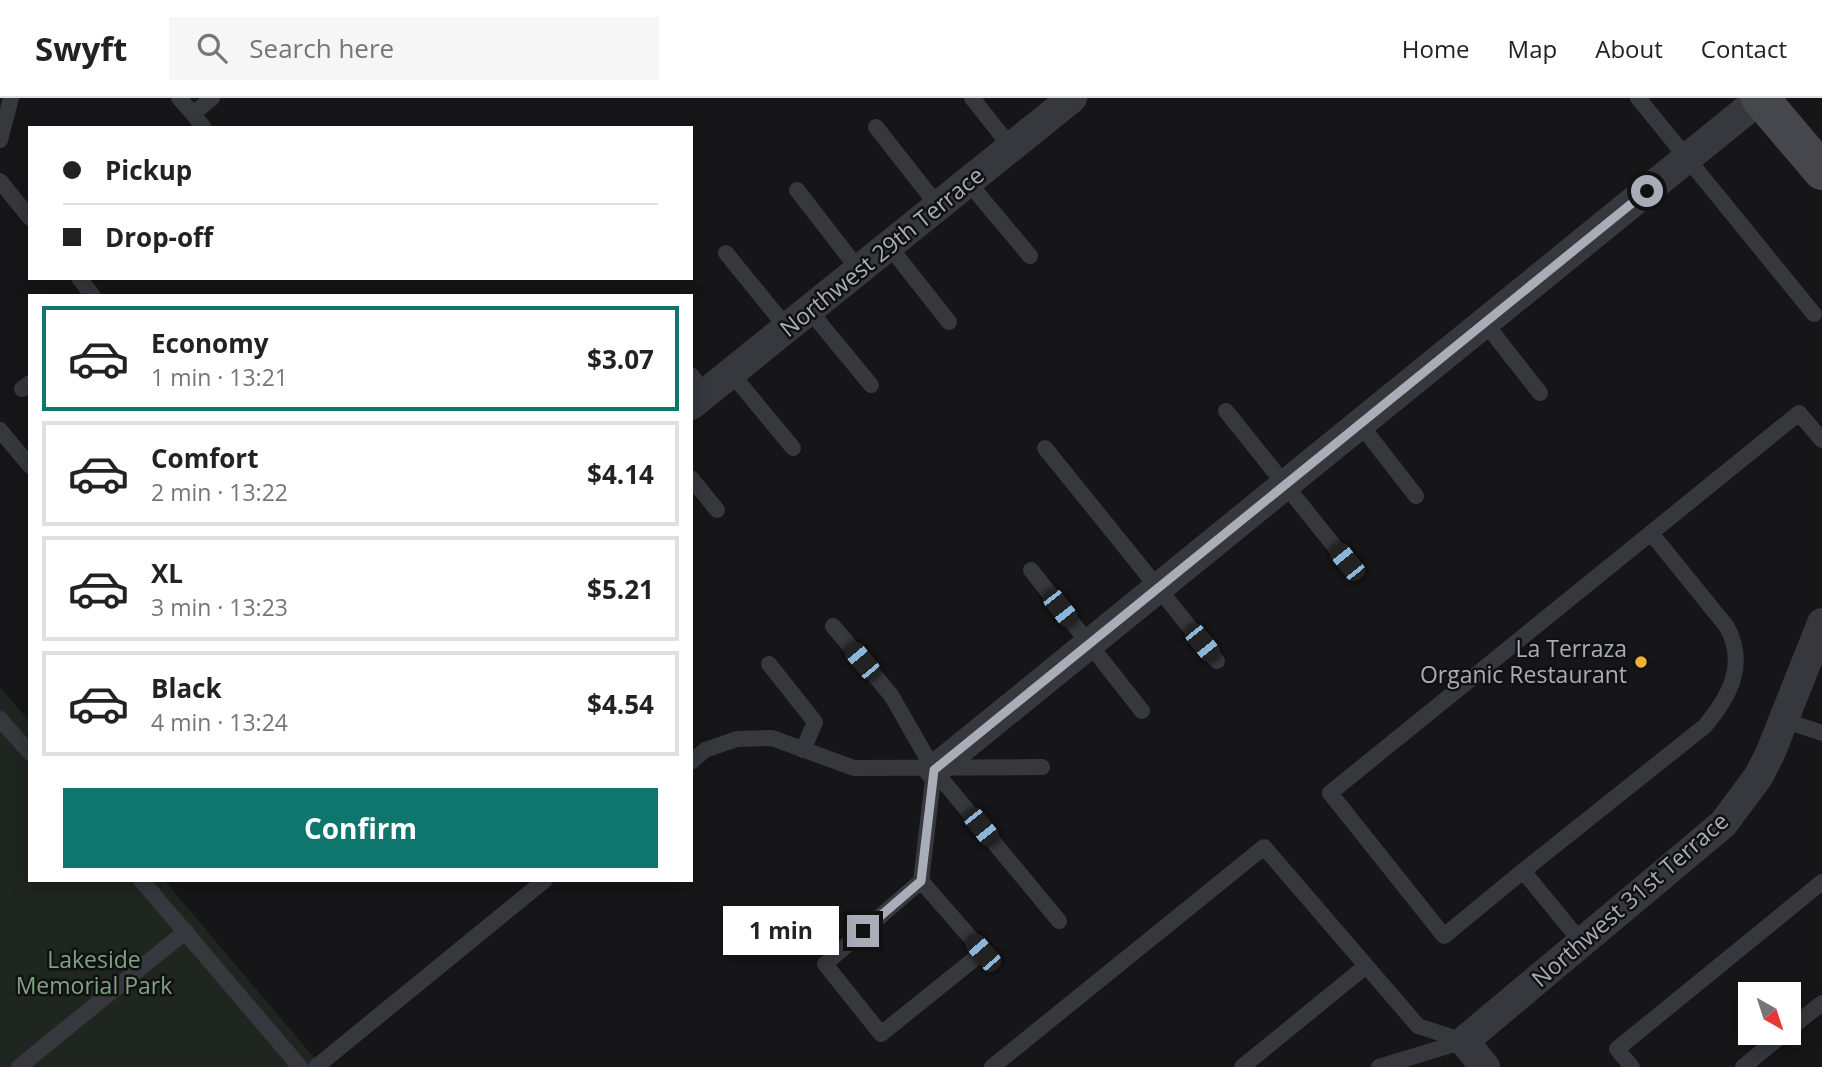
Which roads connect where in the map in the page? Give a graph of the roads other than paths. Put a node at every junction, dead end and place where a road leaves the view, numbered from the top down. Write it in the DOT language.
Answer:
graph roads {
  1 [pos="11,98"];
  2 [pos="179,98"];
  3 [pos="212,98"];
  4 [pos="972,98"];
  5 [pos="1072,98"];
  6 [pos="1638,98"];
  7 [pos="1760,98"];
  8 [pos="193,114"];
  9 [pos="202,126"];
  10 [pos="876,127"];
  11 [pos="0,140"];
  12 [pos="1011,147"];
  13 [pos="1687,158"];
  14 [pos="1822,171"];
  15 [pos="0,181"];
  16 [pos="968,182"];
  17 [pos="797,190"];
  18 [pos="938,206"];
  19 [pos="28,216"];
  20 [pos="889,246"];
  21 [pos="726,253"];
  22 [pos="1030,256"];
  23 [pos="859,270"];
  24 [pos="81,280"];
  25 [pos="91,294"];
  26 [pos="1814,314"];
  27 [pos="798,319"];
  28 [pos="949,322"];
  29 [pos="1485,323"];
  30 [pos="731,373"];
  31 [pos="871,385"];
  32 [pos="696,391"];
  33 [pos="1540,393"];
  34 [pos="1226,411"];
  35 [pos="1360,424"];
  36 [pos="0,430"];
  37 [pos="1822,440"];
  38 [pos="1045,448"];
  39 [pos="793,449"];
  40 [pos="28,464"];
  41 [pos="693,480"];
  42 [pos="1285,485"];
  43 [pos="1416,496"];
  44 [pos="717,510"];
  45 [pos="1651,533"];
  46 [pos="1347,562"];
  47 [pos="1031,570"];
  48 [pos="1157,589"];
  49 [pos="1822,624"];
  50 [pos="833,626"];
  51 [pos="1088,645"];
  52 [pos="1217,661"];
  53 [pos="769,664"];
  54 [pos="1142,711"];
  55 [pos="0,719"];
  56 [pos="1783,720"];
  57 [pos="1822,733"];
  58 [pos="803,750"];
  59 [pos="28,751"];
  60 [pos="693,760"];
  61 [pos="1042,767"];
  62 [pos="934,770"];
  63 [pos="1523,871"];
  64 [pos="921,881"];
  65 [pos="143,882"];
  66 [pos="543,882"];
  67 [pos="1822,882"];
  68 [pos="1059,922"];
  69 [pos="186,931"];
  70 [pos="1582,943"];
  71 [pos="1366,966"];
  72 [pos="1822,1003"];
  73 [pos="1801,1020"];
  74 [pos="1464,1041"];
  75 [pos="1770,1045"];
  76 [pos="19,1067"];
  77 [pos="300,1067"];
  78 [pos="316,1067"];
  79 [pos="992,1067"];
  80 [pos="1242,1067"];
  81 [pos="1379,1067"];
  82 [pos="1485,1067"];
  83 [pos="1632,1067"];
  84 [pos="1743,1067"];
  1 -- 11 [label="lane"];
  2 -- 8 [label="lane"];
  3 -- 8 [label="lane"];
  4 -- 12 [label="lane"];
  5 -- 12 [label="street, Northwest 29th Terrace"];
  6 -- 13 [label="lane"];
  7 -- 13 [label="street"];
  7 -- 14 [label="main road"];
  8 -- 9 [label="lane"];
  10 -- 18 [label="lane"];
  12 -- 16 [label="street, Northwest 29th Terrace"];
  13 -- 26 [label="lane"];
  13 -- 29 [label="street"];
  15 -- 19 [label="lane"];
  16 -- 18 [label="street, Northwest 29th Terrace"];
  16 -- 22 [label="lane"];
  17 -- 23 [label="lane"];
  18 -- 20 [label="street, Northwest 29th Terrace"];
  20 -- 23 [label="street, Northwest 29th Terrace"];
  20 -- 28 [label="lane"];
  21 -- 27 [label="lane"];
  23 -- 27 [label="street, Northwest 29th Terrace"];
  24 -- 25 [label="lane"];
  27 -- 30 [label="street, Northwest 29th Terrace"];
  27 -- 31 [label="lane"];
  29 -- 33 [label="lane"];
  29 -- 35 [label="street"];
  30 -- 32 [label="street, Northwest 29th Terrace"];
  30 -- 39 [label="lane"];
  34 -- 42 [label="lane"];
  35 -- 42 [label="street"];
  35 -- 43 [label="lane"];
  36 -- 40 [label="lane"];
  37 -- 45 [label="lane"];
  38 -- 48 [label="lane"];
  41 -- 44 [label="lane"];
  42 -- 46 [label="lane"];
  42 -- 48 [label="street"];
  45 -- 63 [label="lane"];
  45 -- 63 [label="lane"];
  47 -- 51 [label="lane"];
  48 -- 51 [label="street"];
  48 -- 52 [label="lane"];
  49 -- 56 [label="street, Northwest 31st Terrace"];
  50 -- 62 [label="lane"];
  51 -- 54 [label="lane"];
  51 -- 62 [label="street"];
  53 -- 58 [label="lane"];
  55 -- 59 [label="lane"];
  56 -- 57 [label="lane"];
  56 -- 70 [label="street, Northwest 31st Terrace"];
  58 -- 60 [label="lane"];
  58 -- 62 [label="lane"];
  61 -- 62 [label="lane"];
  62 -- 64 [label="lane"];
  62 -- 68 [label="lane"];
  63 -- 70 [label="lane"];
  64 -- 64 [label="lane"];
  65 -- 69 [label="lane"];
  66 -- 78 [label="lane"];
  67 -- 83 [label="lane"];
  69 -- 76 [label="lane"];
  69 -- 77 [label="lane"];
  70 -- 74 [label="street, Northwest 31st Terrace"];
  71 -- 74 [label="lane"];
  71 -- 79 [label="lane"];
  71 -- 80 [label="lane"];
  72 -- 73 [label="lane"];
  74 -- 81 [label="lane"];
  74 -- 82 [label="street"];
  75 -- 84 [label="lane"];
}
